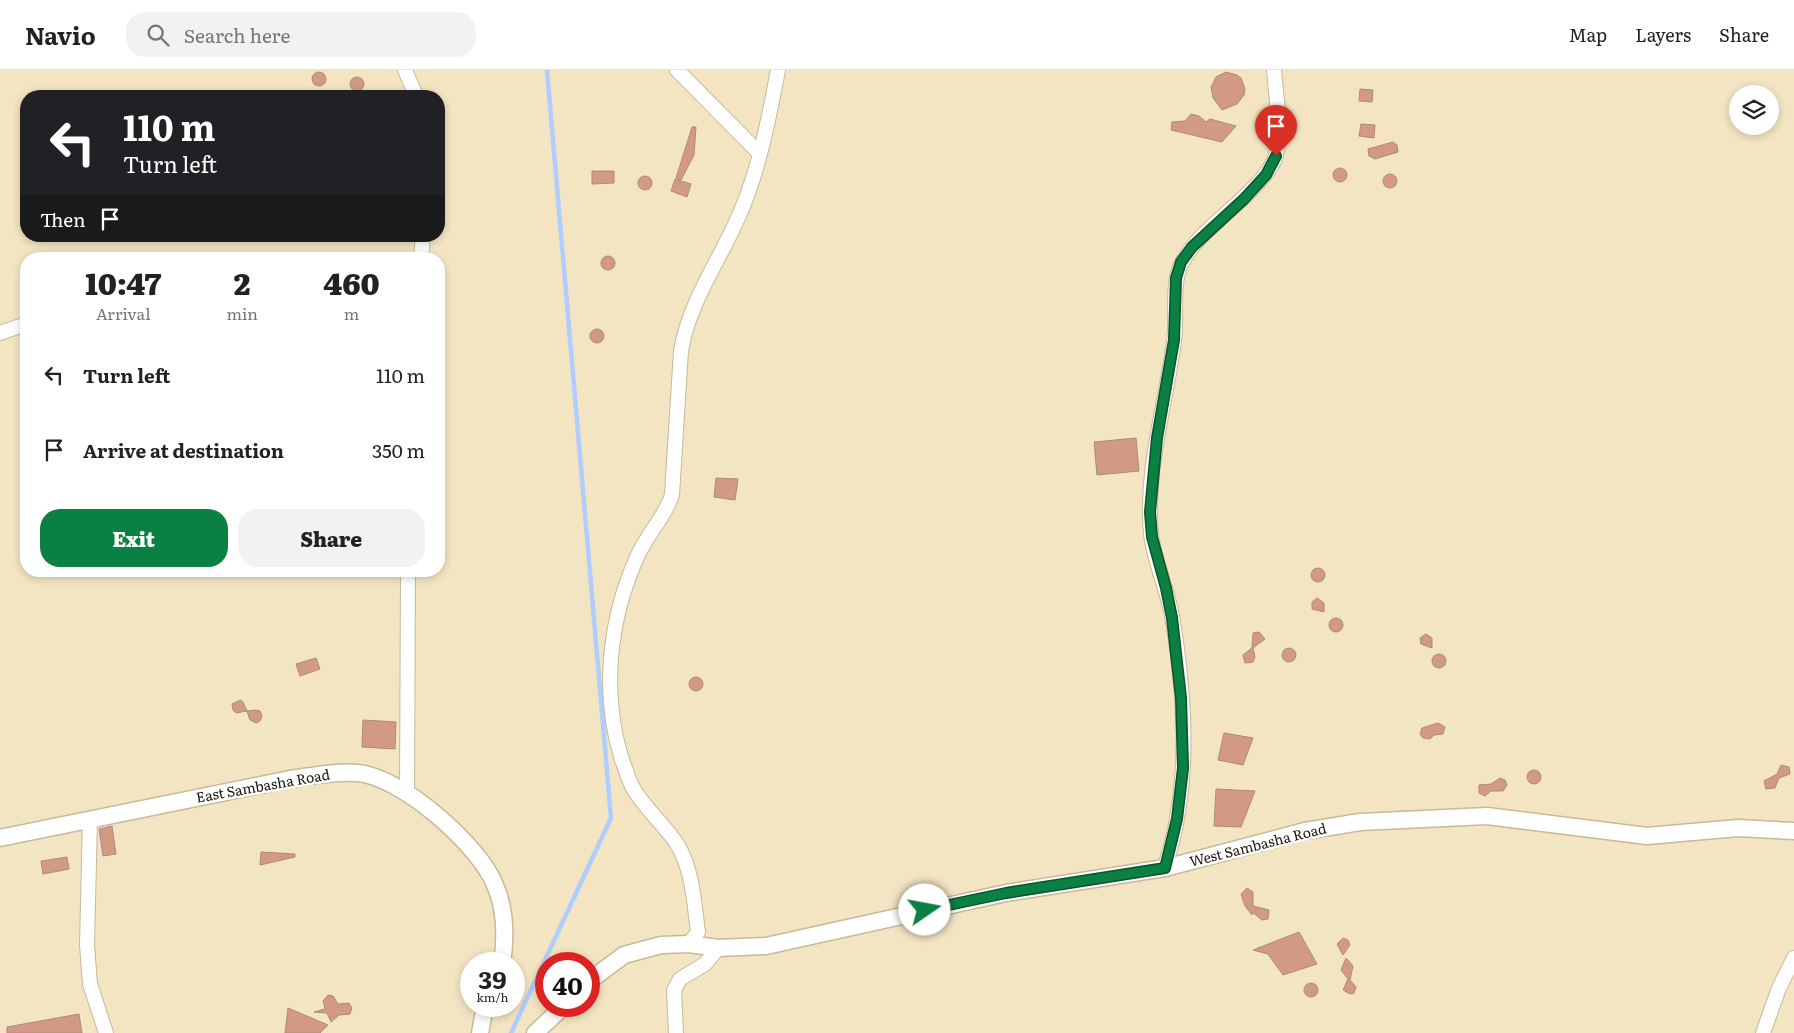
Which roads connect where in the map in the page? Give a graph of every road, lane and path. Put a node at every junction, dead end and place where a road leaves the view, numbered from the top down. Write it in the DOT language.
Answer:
graph roads {
  1 [pos="405,70"];
  2 [pos="677,70"];
  3 [pos="778,70"];
  4 [pos="1274,70"];
  5 [pos="413,90"];
  6 [pos="760,154"];
  7 [pos="20,326"];
  8 [pos="0,332"];
  9 [pos="408,577"];
  10 [pos="407,793"];
  11 [pos="90,819"];
  12 [pos="1794,831"];
  13 [pos="0,838"];
  14 [pos="1165,868"];
  15 [pos="689,944"];
  16 [pos="718,948"];
  17 [pos="502,952"];
  18 [pos="1794,958"];
  19 [pos="600,973"];
  20 [pos="483,1017"];
  21 [pos="552,1017"];
  22 [pos="106,1033"];
  23 [pos="480,1033"];
  24 [pos="535,1033"];
  25 [pos="676,1033"];
  26 [pos="1763,1033"];
  1 -- 5 [label="street"];
  2 -- 6 [label="street"];
  3 -- 6 [label="street"];
  4 -- 14 [label="street"];
  6 -- 15 [label="street"];
  7 -- 8 [label="street"];
  9 -- 10 [label="street"];
  10 -- 11 [label="street, East Sambasha Road"];
  10 -- 17 [label="street, East Sambasha Road"];
  11 -- 13 [label="street, East Sambasha Road"];
  11 -- 22 [label="street"];
  12 -- 14 [label="street, West Sambasha Road"];
  14 -- 16 [label="street, West Sambasha Road"];
  15 -- 16 [label="street, West Sambasha Road"];
  15 -- 19 [label="street, West Sambasha Road"];
  16 -- 25 [label="street"];
  18 -- 26 [label="street"];
  20 -- 23 [label="street"];
  21 -- 24 [label="street"];
}
